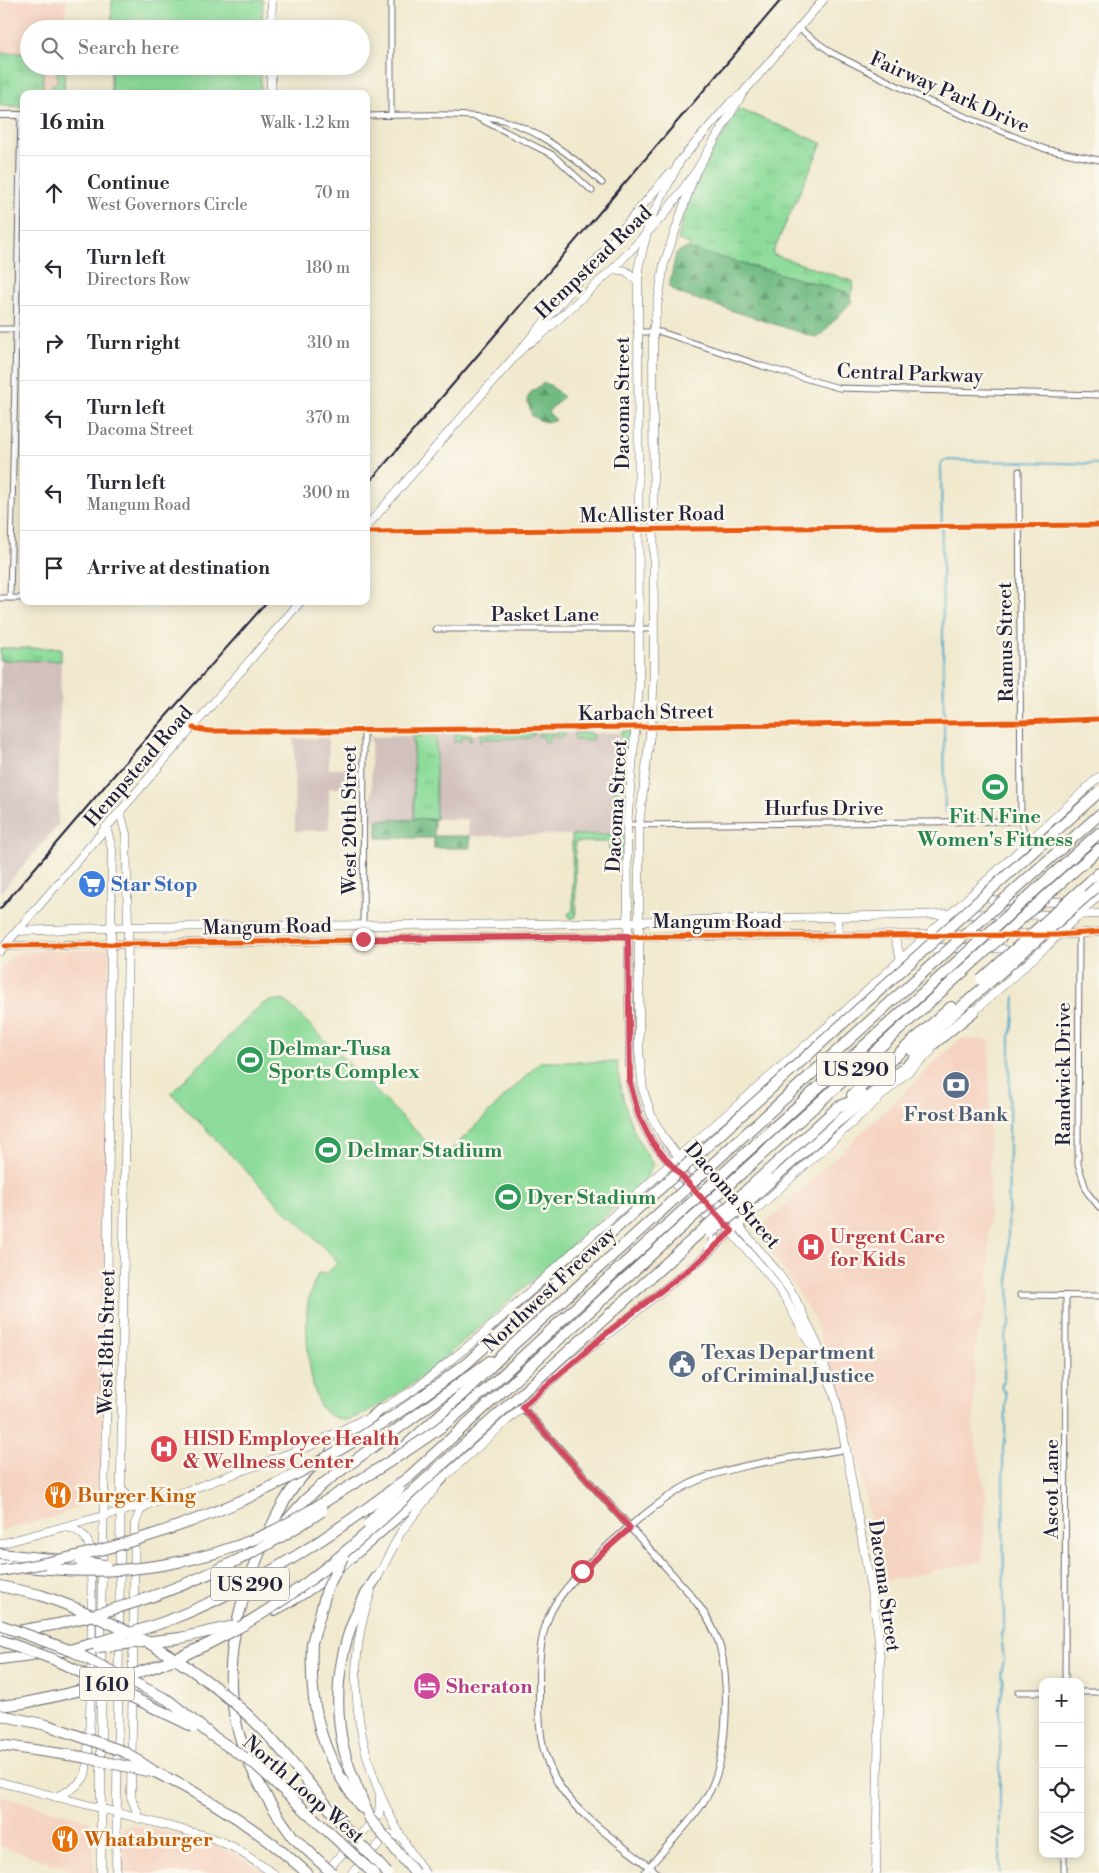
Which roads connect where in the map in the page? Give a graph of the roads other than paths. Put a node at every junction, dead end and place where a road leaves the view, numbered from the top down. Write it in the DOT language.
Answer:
graph roads {
  1 [pos="272,0"];
  2 [pos="391,0"];
  3 [pos="823,0"];
  4 [pos="271,20"];
  5 [pos="798,28"];
  6 [pos="271,75"];
  7 [pos="271,90"];
  8 [pos="742,94"];
  9 [pos="0,115"];
  10 [pos="20,115"];
  11 [pos="391,115"];
  12 [pos="370,116"];
  13 [pos="478,118"];
  14 [pos="1099,160"];
  15 [pos="680,161"];
  16 [pos="695,173"];
  17 [pos="602,183"];
  18 [pos="592,191"];
  19 [pos="20,222"];
  20 [pos="645,237"];
  21 [pos="613,270"];
  22 [pos="638,282"];
  23 [pos="0,329"];
  24 [pos="17,329"];
  25 [pos="637,332"];
  26 [pos="653,332"];
  27 [pos="524,346"];
  28 [pos="1099,395"];
  29 [pos="1019,471"];
  30 [pos="370,522"];
  31 [pos="1099,524"];
  32 [pos="1019,525"];
  33 [pos="638,529"];
  34 [pos="652,529"];
  35 [pos="370,532"];
  36 [pos="0,598"];
  37 [pos="10,598"];
  38 [pos="20,598"];
  39 [pos="298,605"];
  40 [pos="436,629"];
  41 [pos="640,630"];
  42 [pos="654,630"];
  43 [pos="1099,719"];
  44 [pos="1021,722"];
  45 [pos="636,726"];
  46 [pos="651,726"];
  47 [pos="193,728"];
  48 [pos="364,730"];
  49 [pos="1099,777"];
  50 [pos="1099,792"];
  51 [pos="1099,810"];
  52 [pos="120,812"];
  53 [pos="1099,815"];
  54 [pos="1021,821"];
  55 [pos="627,825"];
  56 [pos="639,825"];
  57 [pos="1087,825"];
  58 [pos="106,828"];
  59 [pos="1099,833"];
  60 [pos="1030,839"];
  61 [pos="1099,849"];
  62 [pos="1099,873"];
  63 [pos="126,875"];
  64 [pos="994,875"];
  65 [pos="112,877"];
  66 [pos="1099,885"];
  67 [pos="1098,896"];
  68 [pos="950,914"];
  69 [pos="1099,914"];
  70 [pos="1077,915"];
  71 [pos="837,918"];
  72 [pos="736,920"];
  73 [pos="628,921"];
  74 [pos="638,921"];
  75 [pos="453,924"];
  76 [pos="537,924"];
  77 [pos="363,925"];
  78 [pos="128,927"];
  79 [pos="225,927"];
  80 [pos="111,928"];
  81 [pos="18,931"];
  82 [pos="1099,932"];
  83 [pos="1079,934"];
  84 [pos="737,935"];
  85 [pos="926,935"];
  86 [pos="1057,935"];
  87 [pos="628,936"];
  88 [pos="838,936"];
  89 [pos="894,936"];
  90 [pos="538,937"];
  91 [pos="638,937"];
  92 [pos="453,938"];
  93 [pos="363,939"];
  94 [pos="225,941"];
  95 [pos="127,942"];
  96 [pos="111,943"];
  97 [pos="2,949"];
  98 [pos="909,952"];
  99 [pos="901,959"];
  100 [pos="1014,974"];
  101 [pos="974,1011"];
  102 [pos="126,1046"];
  103 [pos="110,1047"];
  104 [pos="838,1107"];
  105 [pos="126,1110"];
  106 [pos="110,1111"];
  107 [pos="678,1157"];
  108 [pos="670,1164"];
  109 [pos="125,1196"];
  110 [pos="108,1197"];
  111 [pos="1099,1207"];
  112 [pos="613,1217"];
  113 [pos="735,1228"];
  114 [pos="704,1257"];
  115 [pos="651,1277"];
  116 [pos="107,1281"];
  117 [pos="124,1281"];
  118 [pos="1020,1295"];
  119 [pos="794,1296"];
  120 [pos="1066,1296"];
  121 [pos="1099,1296"];
  122 [pos="786,1301"];
  123 [pos="513,1345"];
  124 [pos="121,1349"];
  125 [pos="106,1350"];
  126 [pos="824,1369"];
  127 [pos="522,1407"];
  128 [pos="380,1410"];
  129 [pos="106,1424"];
  130 [pos="120,1425"];
  131 [pos="846,1449"];
  132 [pos="410,1476"];
  133 [pos="442,1479"];
  134 [pos="121,1488"];
  135 [pos="148,1504"];
  136 [pos="121,1511"];
  137 [pos="103,1516"];
  138 [pos="67,1527"];
  139 [pos="630,1528"];
  140 [pos="0,1544"];
  141 [pos="0,1554"];
  142 [pos="0,1565"];
  143 [pos="253,1567"];
  144 [pos="126,1568"];
  145 [pos="0,1571"];
  146 [pos="376,1578"];
  147 [pos="0,1586"];
  148 [pos="0,1624"];
  149 [pos="0,1634"];
  150 [pos="0,1640"];
  151 [pos="70,1650"];
  152 [pos="0,1659"];
  153 [pos="1065,1678"];
  154 [pos="1018,1692"];
  155 [pos="1039,1692"];
  156 [pos="1084,1692"];
  157 [pos="1099,1692"];
  158 [pos="0,1706"];
  159 [pos="0,1715"];
  160 [pos="211,1735"];
  161 [pos="0,1745"];
  162 [pos="155,1772"];
  163 [pos="0,1782"];
  164 [pos="380,1794"];
  165 [pos="56,1797"];
  166 [pos="102,1810"];
  167 [pos="118,1813"];
  168 [pos="140,1819"];
  169 [pos="370,1819"];
  170 [pos="401,1837"];
  171 [pos="1064,1858"];
  172 [pos="649,1867"];
  173 [pos="101,1873"];
  174 [pos="116,1873"];
  175 [pos="273,1873"];
  176 [pos="307,1873"];
  177 [pos="324,1873"];
  178 [pos="332,1873"];
  179 [pos="352,1873"];
  180 [pos="373,1873"];
  181 [pos="387,1873"];
  182 [pos="415,1873"];
  183 [pos="425,1873"];
  184 [pos="644,1873"];
  185 [pos="657,1873"];
  186 [pos="876,1873"];
  187 [pos="1064,1873"];
  1 -- 4 [label="main road"];
  2 -- 11 [label="street"];
  3 -- 5 [label="main road, Hempstead Road"];
  5 -- 8 [label="main road, Hempstead Road"];
  5 -- 14 [label="street, Fairway Park Drive"];
  6 -- 7 [label="main road"];
  8 -- 15 [label="main road, Hempstead Road"];
  8 -- 16 [label="main road, Hempstead Road"];
  9 -- 10 [label="street"];
  11 -- 12 [label="street"];
  11 -- 13 [label="street"];
  13 -- 17 [label="street"];
  13 -- 18 [label="street"];
  15 -- 20 [label="main road, Dacoma Street"];
  15 -- 27 [label="main road, Hempstead Road"];
  16 -- 20 [label="main road, Hempstead Road"];
  16 -- 26 [label="main road, Dacoma Street"];
  19 -- 24 [label="street"];
  20 -- 21 [label="main road, Hempstead Road"];
  20 -- 22 [label="main road, Dacoma Street"];
  21 -- 22 [label="main road"];
  21 -- 27 [label="main road, Hempstead Road"];
  22 -- 25 [label="main road, Dacoma Street"];
  23 -- 24 [label="street"];
  24 -- 37 [label="street"];
  25 -- 26 [label="street, Central Parkway"];
  25 -- 33 [label="main road, Dacoma Street"];
  26 -- 28 [label="street, Central Parkway"];
  26 -- 34 [label="main road, Dacoma Street"];
  27 -- 30 [label="main road, Hempstead Road"];
  29 -- 32 [label="street, Ramus Street"];
  31 -- 32 [label="street, McAllister Road"];
  32 -- 34 [label="street, McAllister Road"];
  32 -- 44 [label="street, Ramus Street"];
  33 -- 34 [label="street, McAllister Road"];
  33 -- 35 [label="street, McAllister Road"];
  33 -- 41 [label="main road, Dacoma Street"];
  34 -- 42 [label="main road, Dacoma Street"];
  36 -- 37 [label="street"];
  37 -- 38 [label="street"];
  39 -- 47 [label="main road, Hempstead Road"];
  40 -- 41 [label="street, Pasket Lane"];
  41 -- 42 [label="street, Pasket Lane"];
  41 -- 45 [label="main road, Dacoma Street"];
  42 -- 46 [label="main road, Dacoma Street"];
  43 -- 44 [label="street, Karbach Street"];
  44 -- 46 [label="street, Karbach Street"];
  44 -- 54 [label="street, Ramus Street"];
  45 -- 46 [label="street, Karbach Street"];
  45 -- 48 [label="street, Karbach Street"];
  45 -- 55 [label="main road, Dacoma Street"];
  46 -- 56 [label="main road, Dacoma Street"];
  47 -- 48 [label="street, Karbach Street"];
  47 -- 52 [label="main road, Hempstead Road"];
  48 -- 77 [label="street, West 20th Street"];
  49 -- 60 [label="main road"];
  50 -- 145 [label="highway, bridge"];
  51 -- 57 [label="highway"];
  52 -- 58 [label="main road, Hempstead Road"];
  52 -- 63 [label="main road, West 18th Street"];
  53 -- 57 [label="highway, Northwest Freeway / US 290"];
  54 -- 56 [label="street, Hurfus Drive"];
  54 -- 60 [label="street, Ramus Street"];
  55 -- 56 [label="street, Hurfus Drive"];
  55 -- 73 [label="main road, Dacoma Street"];
  56 -- 74 [label="main road, Dacoma Street"];
  57 -- 123 [label="highway, Northwest Freeway / US 290, bridge"];
  58 -- 65 [label="main road, West 18th Street"];
  58 -- 81 [label="main road, Hempstead Road"];
  59 -- 144 [label="highway, bridge"];
  60 -- 64 [label="main road"];
  61 -- 132 [label="highway, US 290, bridge"];
  62 -- 104 [label="highway, bridge"];
  63 -- 65 [label="main road"];
  63 -- 78 [label="main road, West 18th Street"];
  64 -- 67 [label="main road"];
  64 -- 68 [label="main road"];
  65 -- 80 [label="main road, West 18th Street"];
  66 -- 104 [label="highway, bridge"];
  67 -- 70 [label="main road"];
  68 -- 70 [label="main road, Mangum Road"];
  68 -- 71 [label="main road, Mangum Road"];
  68 -- 85 [label="main road"];
  69 -- 70 [label="main road, Mangum Road"];
  70 -- 86 [label="main road"];
  71 -- 72 [label="main road, Mangum Road"];
  71 -- 88 [label="main road"];
  72 -- 74 [label="main road, Mangum Road"];
  72 -- 84 [label="main road"];
  73 -- 74 [label="main road, Mangum Road"];
  73 -- 76 [label="main road, Mangum Road"];
  73 -- 87 [label="main road, Dacoma Street"];
  74 -- 91 [label="main road, Dacoma Street"];
  75 -- 76 [label="main road, Mangum Road"];
  75 -- 77 [label="main road, Mangum Road"];
  75 -- 92 [label="main road"];
  76 -- 90 [label="main road"];
  77 -- 79 [label="main road, Mangum Road"];
  77 -- 93 [label="street, West 20th Street"];
  78 -- 79 [label="main road, Mangum Road"];
  78 -- 80 [label="main road, Mangum Road"];
  78 -- 95 [label="main road, West 18th Street"];
  79 -- 94 [label="main road"];
  80 -- 81 [label="main road, Mangum Road"];
  80 -- 96 [label="main road, West 18th Street"];
  81 -- 97 [label="main road, Hempstead Road"];
  82 -- 83 [label="main road, Mangum Road"];
  83 -- 86 [label="main road, Mangum Road"];
  83 -- 111 [label="street, Randwick Drive"];
  84 -- 88 [label="main road, Mangum Road"];
  84 -- 91 [label="main road, Mangum Road"];
  85 -- 86 [label="main road, Mangum Road"];
  85 -- 89 [label="main road, Mangum Road"];
  85 -- 98 [label="main road"];
  86 -- 100 [label="main road"];
  87 -- 90 [label="main road, Mangum Road"];
  87 -- 91 [label="main road, Mangum Road"];
  87 -- 108 [label="main road, Dacoma Street"];
  88 -- 89 [label="main road, Mangum Road"];
  89 -- 99 [label="main road"];
  90 -- 92 [label="main road, Mangum Road"];
  91 -- 107 [label="main road, Dacoma Street"];
  92 -- 93 [label="main road, Mangum Road"];
  93 -- 94 [label="main road, Mangum Road"];
  94 -- 95 [label="main road, Mangum Road"];
  95 -- 96 [label="main road, Mangum Road"];
  95 -- 102 [label="main road, West 18th Street"];
  96 -- 97 [label="main road, Mangum Road"];
  96 -- 103 [label="main road, West 18th Street"];
  98 -- 99 [label="main road"];
  98 -- 100 [label="main road"];
  99 -- 107 [label="main road"];
  100 -- 101 [label="main road"];
  101 -- 113 [label="main road"];
  101 -- 115 [label="highway, bridge"];
  102 -- 103 [label="main road"];
  102 -- 105 [label="main road, West 18th Street"];
  103 -- 106 [label="main road, West 18th Street"];
  104 -- 115 [label="highway, bridge"];
  105 -- 106 [label="main road"];
  105 -- 109 [label="main road, West 18th Street"];
  106 -- 110 [label="main road, West 18th Street"];
  107 -- 108 [label="main road"];
  107 -- 113 [label="main road, Dacoma Street"];
  108 -- 112 [label="main road"];
  108 -- 113 [label="main road, Dacoma Street"];
  109 -- 110 [label="main road"];
  109 -- 117 [label="main road, West 18th Street"];
  110 -- 116 [label="main road, West 18th Street"];
  112 -- 114 [label="main road"];
  112 -- 128 [label="main road"];
  113 -- 114 [label="main road"];
  113 -- 119 [label="main road, Dacoma Street"];
  113 -- 122 [label="main road, Dacoma Street"];
  114 -- 127 [label="main road"];
  115 -- 158 [label="highway, bridge"];
  116 -- 117 [label="main road"];
  116 -- 125 [label="main road, West 18th Street"];
  117 -- 124 [label="main road, West 18th Street"];
  118 -- 120 [label="street"];
  119 -- 122 [label="main road"];
  119 -- 126 [label="main road, Dacoma Street"];
  120 -- 121 [label="street"];
  120 -- 153 [label="street, Ascot Lane"];
  122 -- 126 [label="main road, Dacoma Street"];
  123 -- 143 [label="highway"];
  123 -- 149 [label="highway, Northwest Freeway / US 290, bridge"];
  124 -- 125 [label="main road"];
  124 -- 130 [label="main road, West 18th Street"];
  125 -- 129 [label="main road, West 18th Street"];
  126 -- 131 [label="main road, Dacoma Street"];
  127 -- 133 [label="main road"];
  127 -- 139 [label="street"];
  128 -- 135 [label="main road"];
  128 -- 143 [label="highway"];
  129 -- 130 [label="main road"];
  129 -- 137 [label="main road, West 18th Street"];
  130 -- 134 [label="main road, West 18th Street"];
  131 -- 139 [label="street"];
  131 -- 186 [label="main road, Dacoma Street"];
  132 -- 151 [label="highway, US 290, bridge"];
  132 -- 169 [label="highway, bridge"];
  133 -- 146 [label="main road"];
  133 -- 151 [label="highway, bridge"];
  134 -- 135 [label="main road"];
  134 -- 136 [label="main road, West 18th Street"];
  135 -- 136 [label="main road"];
  135 -- 168 [label="main road"];
  136 -- 137 [label="main road"];
  136 -- 167 [label="main road, West 18th Street"];
  137 -- 138 [label="main road"];
  137 -- 166 [label="main road, West 18th Street"];
  138 -- 140 [label="main road"];
  138 -- 165 [label="main road"];
  139 -- 172 [label="street"];
  139 -- 172 [label="street"];
  141 -- 144 [label="highway, bridge"];
  142 -- 144 [label="highway, bridge"];
  143 -- 178 [label="highway, bridge"];
  146 -- 164 [label="main road"];
  146 -- 169 [label="highway"];
  147 -- 181 [label="highway, bridge"];
  148 -- 160 [label="highway, bridge"];
  150 -- 160 [label="highway, I 610, bridge"];
  151 -- 152 [label="highway, US 290, bridge"];
  154 -- 155 [label="street"];
  156 -- 157 [label="street"];
  159 -- 162 [label="highway, bridge"];
  160 -- 180 [label="highway, North Loop West / I 610, bridge"];
  161 -- 162 [label="highway, bridge"];
  162 -- 176 [label="highway"];
  163 -- 165 [label="main road"];
  164 -- 170 [label="main road"];
  164 -- 177 [label="main road"];
  165 -- 166 [label="main road"];
  166 -- 167 [label="main road"];
  166 -- 173 [label="main road, West 18th Street"];
  167 -- 168 [label="main road"];
  167 -- 174 [label="main road, West 18th Street"];
  168 -- 175 [label="main road"];
  169 -- 182 [label="highway, bridge"];
  170 -- 179 [label="main road"];
  170 -- 183 [label="main road"];
  171 -- 187 [label="street"];
  172 -- 184 [label="street"];
  172 -- 185 [label="street"];
}
